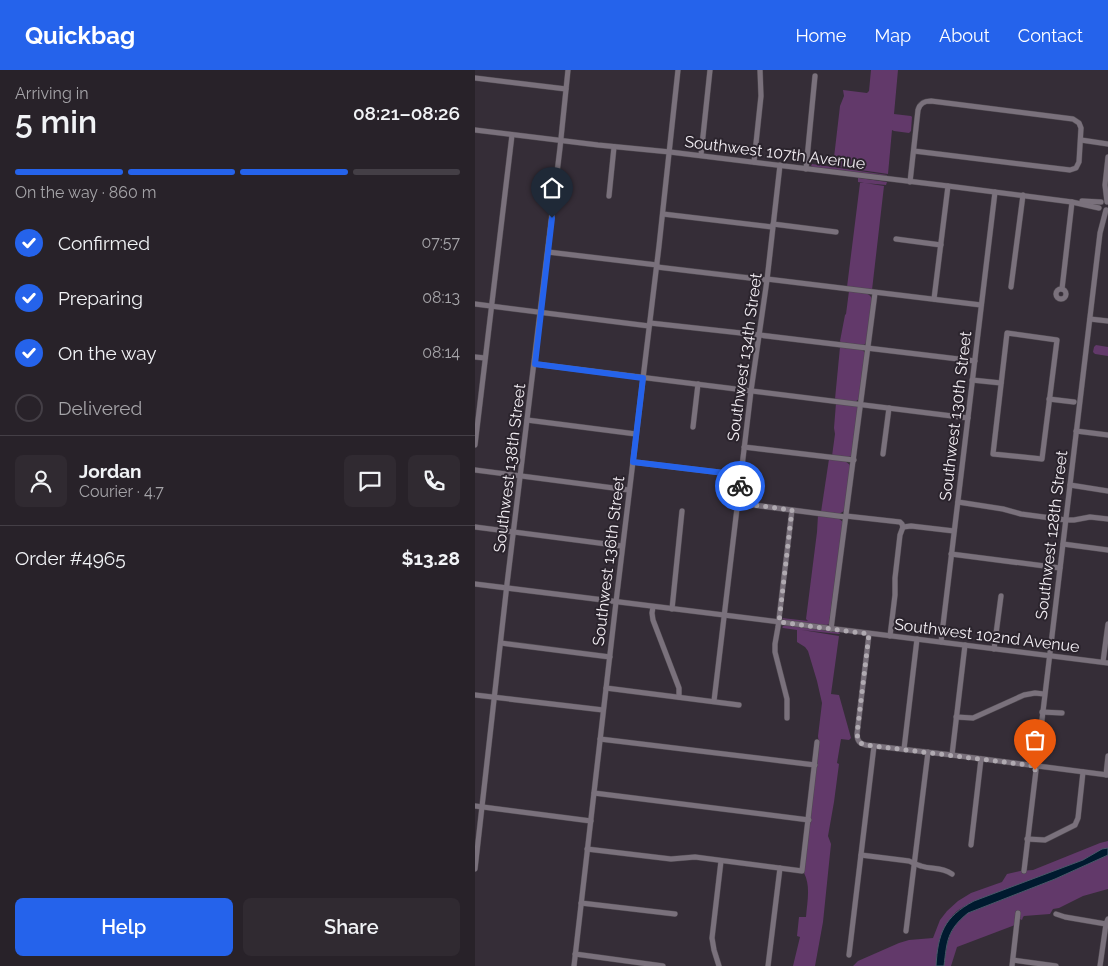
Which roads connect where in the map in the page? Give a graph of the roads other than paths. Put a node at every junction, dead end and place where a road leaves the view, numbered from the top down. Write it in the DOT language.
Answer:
graph roads {
  1 [pos="568,70"];
  2 [pos="678,70"];
  3 [pos="710,70"];
  4 [pos="759,70"];
  5 [pos="815,76"];
  6 [pos="475,78"];
  7 [pos="566,89"];
  8 [pos="475,130"];
  9 [pos="512,135"];
  10 [pos="561,140"];
  11 [pos="1081,140"];
  12 [pos="1108,144"];
  13 [pos="615,147"];
  14 [pos="914,151"];
  15 [pos="669,152"];
  16 [pos="701,156"];
  17 [pos="1108,157"];
  18 [pos="754,162"];
  19 [pos="781,165"];
  20 [pos="806,169"];
  21 [pos="910,182"];
  22 [pos="948,186"];
  23 [pos="995,192"];
  24 [pos="609,196"];
  25 [pos="1023,196"];
  26 [pos="1072,202"];
  27 [pos="1105,206"];
  28 [pos="663,214"];
  29 [pos="773,226"];
  30 [pos="836,232"];
  31 [pos="896,239"];
  32 [pos="941,245"];
  33 [pos="548,252"];
  34 [pos="657,266"];
  35 [pos="767,280"];
  36 [pos="1011,287"];
  37 [pos="1062,289"];
  38 [pos="875,293"];
  39 [pos="934,299"];
  40 [pos="475,304"];
  41 [pos="981,305"];
  42 [pos="492,306"];
  43 [pos="541,312"];
  44 [pos="1090,319"];
  45 [pos="1108,321"];
  46 [pos="650,324"];
  47 [pos="759,335"];
  48 [pos="868,348"];
  49 [pos="475,357"];
  50 [pos="485,358"];
  51 [pos="975,361"];
  52 [pos="535,364"];
  53 [pos="643,378"];
  54 [pos="972,380"];
  55 [pos="1001,383"];
  56 [pos="698,384"];
  57 [pos="751,391"];
  58 [pos="1049,400"];
  59 [pos="1074,402"];
  60 [pos="861,404"];
  61 [pos="889,408"];
  62 [pos="968,418"];
  63 [pos="527,420"];
  64 [pos="693,427"];
  65 [pos="1076,431"];
  66 [pos="637,434"];
  67 [pos="1108,435"];
  68 [pos="475,445"];
  69 [pos="744,447"];
  70 [pos="883,454"];
  71 [pos="854,460"];
  72 [pos="633,462"];
  73 [pos="475,470"];
  74 [pos="741,475"];
  75 [pos="520,476"];
  76 [pos="1070,486"];
  77 [pos="629,490"];
  78 [pos="1108,491"];
  79 [pos="958,502"];
  80 [pos="738,503"];
  81 [pos="792,510"];
  82 [pos="682,511"];
  83 [pos="846,516"];
  84 [pos="1108,519"];
  85 [pos="1066,520"];
  86 [pos="475,527"];
  87 [pos="903,527"];
  88 [pos="954,531"];
  89 [pos="514,532"];
  90 [pos="1063,544"];
  91 [pos="622,546"];
  92 [pos="1108,550"];
  93 [pos="951,554"];
  94 [pos="1060,568"];
  95 [pos="475,584"];
  96 [pos="507,588"];
  97 [pos="1001,596"];
  98 [pos="616,602"];
  99 [pos="653,607"];
  100 [pos="672,609"];
  101 [pos="724,616"];
  102 [pos="779,622"];
  103 [pos="1108,624"];
  104 [pos="831,629"];
  105 [pos="869,634"];
  106 [pos="890,636"];
  107 [pos="917,640"];
  108 [pos="941,642"];
  109 [pos="501,643"];
  110 [pos="965,645"];
  111 [pos="994,649"];
  112 [pos="1049,655"];
  113 [pos="610,657"];
  114 [pos="1105,663"];
  115 [pos="606,688"];
  116 [pos="1045,694"];
  117 [pos="475,695"];
  118 [pos="495,697"];
  119 [pos="679,697"];
  120 [pos="714,702"];
  121 [pos="739,705"];
  122 [pos="603,710"];
  123 [pos="1042,712"];
  124 [pos="1062,713"];
  125 [pos="956,717"];
  126 [pos="787,718"];
  127 [pos="600,739"];
  128 [pos="817,742"];
  129 [pos="874,746"];
  130 [pos="904,749"];
  131 [pos="928,752"];
  132 [pos="952,754"];
  133 [pos="1108,756"];
  134 [pos="981,759"];
  135 [pos="815,765"];
  136 [pos="1036,766"];
  137 [pos="1083,772"];
  138 [pos="1107,775"];
  139 [pos="594,793"];
  140 [pos="475,806"];
  141 [pos="482,806"];
  142 [pos="591,820"];
  143 [pos="809,820"];
  144 [pos="1027,839"];
  145 [pos="971,845"];
  146 [pos="587,848"];
  147 [pos="861,855"];
  148 [pos="721,861"];
  149 [pos="915,863"];
  150 [pos="781,868"];
  151 [pos="475,869"];
  152 [pos="1023,871"];
  153 [pos="953,874"];
  154 [pos="581,903"];
  155 [pos="1018,913"];
  156 [pos="675,914"];
  157 [pos="1056,914"];
  158 [pos="1107,921"];
  159 [pos="906,932"];
  160 [pos="575,954"];
  161 [pos="849,956"];
  162 [pos="611,959"];
  163 [pos="1012,963"];
  164 [pos="574,966"];
  165 [pos="610,966"];
  166 [pos="663,966"];
  167 [pos="719,966"];
  168 [pos="768,966"];
  169 [pos="1057,966"];
  170 [pos="1100,966"];
  1 -- 7 [label="street, Southwest 138th Street"];
  2 -- 15 [label="street, Southwest 136th Street"];
  3 -- 16 [label="street"];
  4 -- 18 [label="street"];
  5 -- 20 [label="street"];
  6 -- 7 [label="street"];
  7 -- 10 [label="street, Southwest 138th Street"];
  8 -- 9 [label="street, Southwest 107th Avenue"];
  9 -- 10 [label="street, Southwest 107th Avenue"];
  9 -- 42 [label="street"];
  10 -- 13 [label="street, Southwest 107th Avenue"];
  10 -- 33 [label="street, Southwest 138th Street"];
  11 -- 12 [label="street"];
  11 -- 14 [label="street"];
  11 -- 14 [label="street"];
  13 -- 15 [label="street, Southwest 107th Avenue"];
  13 -- 24 [label="street"];
  14 -- 21 [label="street"];
  15 -- 16 [label="street, Southwest 107th Avenue"];
  15 -- 28 [label="street, Southwest 136th Street"];
  16 -- 18 [label="street, Southwest 107th Avenue"];
  17 -- 27 [label="street, Southwest 128th Street"];
  18 -- 19 [label="street, Southwest 107th Avenue"];
  19 -- 20 [label="street, Southwest 107th Avenue"];
  19 -- 29 [label="street, Southwest 134th Street"];
  20 -- 21 [label="street, Southwest 107th Avenue"];
  21 -- 22 [label="street, Southwest 107th Avenue"];
  22 -- 23 [label="street, Southwest 107th Avenue"];
  22 -- 32 [label="street"];
  23 -- 25 [label="street, Southwest 107th Avenue"];
  23 -- 41 [label="street, Southwest 130th Street"];
  25 -- 26 [label="street, Southwest 107th Avenue"];
  25 -- 36 [label="street"];
  26 -- 27 [label="street, Southwest 107th Avenue"];
  26 -- 37 [label="street"];
  27 -- 44 [label="street, Southwest 128th Street"];
  28 -- 29 [label="street"];
  28 -- 34 [label="street, Southwest 136th Street"];
  29 -- 30 [label="street"];
  29 -- 35 [label="street, Southwest 134th Street"];
  31 -- 32 [label="street"];
  32 -- 39 [label="street"];
  33 -- 34 [label="street"];
  33 -- 43 [label="street, Southwest 138th Street"];
  34 -- 35 [label="street"];
  34 -- 46 [label="street, Southwest 136th Street"];
  35 -- 38 [label="street"];
  35 -- 47 [label="street, Southwest 134th Street"];
  38 -- 39 [label="street"];
  38 -- 48 [label="street"];
  39 -- 41 [label="street"];
  40 -- 42 [label="street"];
  41 -- 51 [label="street, Southwest 130th Street"];
  42 -- 43 [label="street"];
  42 -- 50 [label="street"];
  43 -- 46 [label="street"];
  43 -- 52 [label="street, Southwest 138th Street"];
  44 -- 45 [label="street"];
  44 -- 65 [label="street, Southwest 128th Street"];
  46 -- 47 [label="street"];
  46 -- 53 [label="street, Southwest 136th Street"];
  47 -- 48 [label="street"];
  47 -- 57 [label="street, Southwest 134th Street"];
  48 -- 51 [label="street"];
  48 -- 60 [label="street"];
  49 -- 50 [label="street"];
  50 -- 68 [label="street"];
  51 -- 54 [label="street, Southwest 130th Street"];
  52 -- 53 [label="street"];
  52 -- 63 [label="street, Southwest 138th Street"];
  53 -- 56 [label="street"];
  53 -- 66 [label="street, Southwest 136th Street"];
  54 -- 55 [label="street"];
  54 -- 62 [label="street, Southwest 130th Street"];
  55 -- 58 [label="street"];
  55 -- 58 [label="street"];
  56 -- 57 [label="street"];
  56 -- 64 [label="street"];
  57 -- 60 [label="street"];
  57 -- 69 [label="street, Southwest 134th Street"];
  58 -- 59 [label="street"];
  60 -- 61 [label="street"];
  60 -- 71 [label="street"];
  61 -- 62 [label="street"];
  61 -- 70 [label="street"];
  62 -- 79 [label="street, Southwest 130th Street"];
  63 -- 66 [label="street"];
  63 -- 75 [label="street, Southwest 138th Street"];
  65 -- 67 [label="street"];
  65 -- 76 [label="street, Southwest 128th Street"];
  66 -- 72 [label="street, Southwest 136th Street"];
  69 -- 71 [label="street"];
  69 -- 74 [label="street, Southwest 134th Street"];
  71 -- 83 [label="street"];
  72 -- 74 [label="street"];
  72 -- 77 [label="street, Southwest 136th Street"];
  73 -- 75 [label="street"];
  74 -- 80 [label="street, Southwest 134th Street"];
  75 -- 77 [label="street"];
  75 -- 89 [label="street, Southwest 138th Street"];
  76 -- 78 [label="street"];
  76 -- 85 [label="street, Southwest 128th Street"];
  77 -- 91 [label="street, Southwest 136th Street"];
  79 -- 85 [label="street"];
  79 -- 88 [label="street, Southwest 130th Street"];
  80 -- 81 [label="street"];
  80 -- 101 [label="street, Southwest 134th Street"];
  81 -- 83 [label="street"];
  81 -- 102 [label="street"];
  82 -- 100 [label="street"];
  83 -- 87 [label="street"];
  83 -- 104 [label="street"];
  84 -- 85 [label="street"];
  85 -- 90 [label="street, Southwest 128th Street"];
  86 -- 89 [label="street"];
  87 -- 88 [label="street"];
  87 -- 106 [label="street"];
  88 -- 93 [label="street, Southwest 130th Street"];
  89 -- 91 [label="street"];
  89 -- 96 [label="street, Southwest 138th Street"];
  90 -- 92 [label="street"];
  90 -- 94 [label="street, Southwest 128th Street"];
  91 -- 98 [label="street, Southwest 136th Street"];
  93 -- 94 [label="street"];
  93 -- 108 [label="street, Southwest 130th Street"];
  94 -- 112 [label="street, Southwest 128th Street"];
  95 -- 96 [label="street, Southwest 102nd Avenue"];
  96 -- 98 [label="street, Southwest 102nd Avenue"];
  96 -- 109 [label="street, Southwest 138th Street"];
  97 -- 111 [label="street"];
  98 -- 99 [label="street, Southwest 102nd Avenue"];
  98 -- 113 [label="street, Southwest 136th Street"];
  99 -- 100 [label="street, Southwest 102nd Avenue"];
  99 -- 119 [label="street"];
  100 -- 101 [label="street, Southwest 102nd Avenue"];
  101 -- 102 [label="street, Southwest 102nd Avenue"];
  101 -- 120 [label="street, Southwest 134th Street"];
  102 -- 104 [label="street, Southwest 102nd Avenue"];
  102 -- 126 [label="street"];
  103 -- 114 [label="street"];
  104 -- 105 [label="street, Southwest 102nd Avenue"];
  105 -- 106 [label="street, Southwest 102nd Avenue"];
  105 -- 129 [label="street"];
  106 -- 107 [label="street, Southwest 102nd Avenue"];
  107 -- 108 [label="street, Southwest 102nd Avenue"];
  107 -- 130 [label="street"];
  108 -- 110 [label="street, Southwest 102nd Avenue"];
  109 -- 113 [label="street"];
  109 -- 118 [label="street, Southwest 138th Street"];
  110 -- 111 [label="street, Southwest 102nd Avenue"];
  110 -- 125 [label="street"];
  111 -- 112 [label="street, Southwest 102nd Avenue"];
  112 -- 114 [label="street, Southwest 102nd Avenue"];
  112 -- 116 [label="street, Southwest 128th Street"];
  113 -- 115 [label="street, Southwest 136th Street"];
  115 -- 119 [label="street"];
  115 -- 122 [label="street, Southwest 136th Street"];
  116 -- 123 [label="street, Southwest 128th Street"];
  116 -- 125 [label="street"];
  117 -- 118 [label="street"];
  118 -- 122 [label="street"];
  118 -- 141 [label="street, Southwest 138th Street"];
  119 -- 120 [label="street"];
  120 -- 121 [label="street"];
  122 -- 127 [label="street, Southwest 136th Street"];
  123 -- 124 [label="street"];
  123 -- 136 [label="street, Southwest 128th Street"];
  125 -- 132 [label="street"];
  127 -- 135 [label="street"];
  127 -- 139 [label="street, Southwest 136th Street"];
  128 -- 135 [label="street"];
  129 -- 130 [label="street"];
  129 -- 147 [label="street"];
  130 -- 131 [label="street"];
  131 -- 132 [label="street"];
  131 -- 149 [label="street"];
  132 -- 134 [label="street"];
  133 -- 138 [label="street"];
  134 -- 136 [label="street"];
  134 -- 145 [label="street"];
  135 -- 143 [label="street"];
  136 -- 137 [label="street"];
  136 -- 144 [label="street, Southwest 128th Street"];
  137 -- 138 [label="street"];
  137 -- 144 [label="street"];
  139 -- 142 [label="street, Southwest 136th Street"];
  139 -- 143 [label="street"];
  140 -- 141 [label="street"];
  141 -- 142 [label="street"];
  141 -- 151 [label="street, Southwest 138th Street"];
  142 -- 146 [label="street, Southwest 136th Street"];
  143 -- 150 [label="street"];
  144 -- 152 [label="street, Southwest 128th Street"];
  146 -- 148 [label="street"];
  146 -- 154 [label="street, Southwest 136th Street"];
  147 -- 149 [label="street"];
  147 -- 161 [label="street"];
  148 -- 150 [label="street"];
  148 -- 167 [label="street"];
  149 -- 153 [label="street"];
  149 -- 159 [label="street"];
  150 -- 168 [label="street"];
  154 -- 156 [label="street"];
  154 -- 160 [label="street, Southwest 136th Street"];
  155 -- 163 [label="street"];
  157 -- 158 [label="street"];
  158 -- 170 [label="street"];
  160 -- 162 [label="street"];
  160 -- 164 [label="street, Southwest 136th Street"];
  162 -- 165 [label="street"];
  162 -- 166 [label="street"];
  163 -- 169 [label="street"];
}
